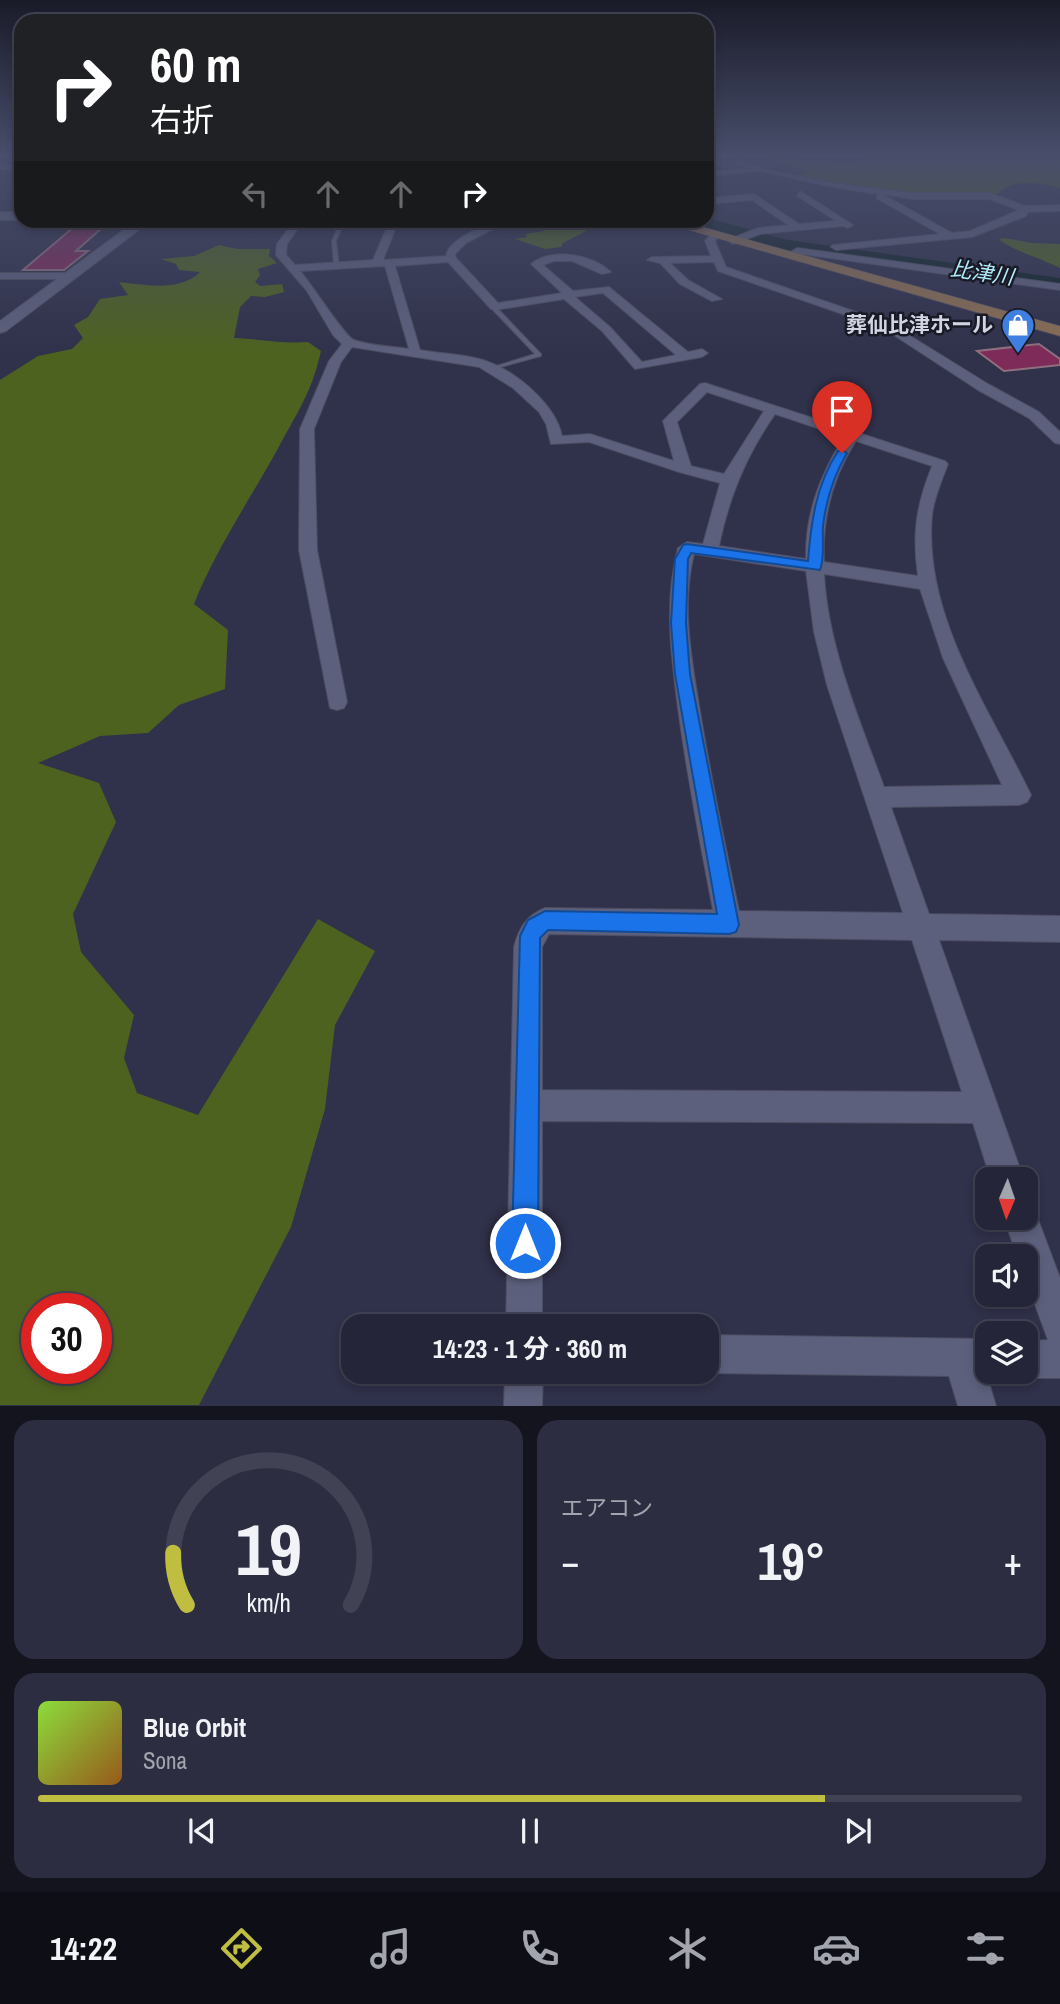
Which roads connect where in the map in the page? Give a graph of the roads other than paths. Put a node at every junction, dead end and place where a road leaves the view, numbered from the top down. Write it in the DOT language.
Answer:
graph roads {
  1 [pos="789,222"];
  2 [pos="924,222"];
  3 [pos="1007,222"];
  4 [pos="845,223"];
  5 [pos="135,228"];
  6 [pos="295,228"];
  7 [pos="339,228"];
  8 [pos="393,228"];
  9 [pos="489,228"];
  10 [pos="686,228"];
  11 [pos="799,229"];
  12 [pos="855,230"];
  13 [pos="715,236"];
  14 [pos="950,236"];
  15 [pos="740,237"];
  16 [pos="865,237"];
  17 [pos="875,243"];
  18 [pos="800,251"];
  19 [pos="451,259"];
  20 [pos="717,259"];
  21 [pos="383,263"];
  22 [pos="337,265"];
  23 [pos="291,268"];
  24 [pos="939,269"];
  25 [pos="606,272"];
  26 [pos="0,276"];
  27 [pos="71,276"];
  28 [pos="1060,287"];
  29 [pos="912,290"];
  30 [pos="569,295"];
  31 [pos="716,299"];
  32 [pos="495,307"];
  33 [pos="0,328"];
  34 [pos="1060,331"];
  35 [pos="349,343"];
  36 [pos="413,352"];
  37 [pos="702,353"];
  38 [pos="685,356"];
  39 [pos="492,369"];
  40 [pos="772,409"];
  41 [pos="852,435"];
  42 [pos="1060,440"];
  43 [pos="684,469"];
  44 [pos="728,480"];
  45 [pos="710,550"];
  46 [pos="815,566"];
  47 [pos="927,584"];
  48 [pos="337,702"];
  49 [pos="877,797"];
  50 [pos="729,925"];
  51 [pos="920,926"];
  52 [pos="1060,929"];
  53 [pos="527,1105"];
  54 [pos="982,1108"];
  55 [pos="1003,1167"];
  56 [pos="1025,1230"];
  57 [pos="524,1314"];
  58 [pos="1060,1327"];
  59 [pos="719,1354"];
  60 [pos="975,1358"];
  61 [pos="1038,1359"];
  62 [pos="1060,1360"];
  63 [pos="524,1384"];
  64 [pos="976,1384"];
  65 [pos="523,1405"];
  66 [pos="977,1405"];
  1 -- 11 [label="street"];
  2 -- 14 [label="street"];
  3 -- 14 [label="street"];
  4 -- 11 [label="street"];
  4 -- 12 [label="street"];
  5 -- 27 [label="street"];
  6 -- 23 [label="street"];
  7 -- 22 [label="lane"];
  8 -- 21 [label="street"];
  9 -- 19 [label="street"];
  10 -- 13 [label="main road"];
  11 -- 15 [label="street"];
  13 -- 15 [label="main road"];
  13 -- 20 [label="street"];
  14 -- 17 [label="street"];
  15 -- 18 [label="main road"];
  16 -- 17 [label="street"];
  17 -- 18 [label="street"];
  18 -- 24 [label="street"];
  18 -- 29 [label="main road"];
  19 -- 21 [label="street"];
  19 -- 32 [label="street"];
  20 -- 31 [label="street"];
  20 -- 42 [label="street"];
  21 -- 22 [label="street"];
  21 -- 36 [label="street"];
  22 -- 23 [label="street"];
  23 -- 35 [label="street"];
  24 -- 28 [label="street"];
  24 -- 29 [label="street"];
  25 -- 30 [label="street"];
  26 -- 27 [label="street"];
  27 -- 33 [label="street"];
  29 -- 34 [label="main road"];
  30 -- 32 [label="street"];
  30 -- 38 [label="street"];
  30 -- 38 [label="street"];
  32 -- 39 [label="lane"];
  35 -- 36 [label="street"];
  35 -- 48 [label="street"];
  36 -- 39 [label="street"];
  37 -- 38 [label="street"];
  39 -- 43 [label="street"];
  40 -- 41 [label="street"];
  40 -- 43 [label="street"];
  40 -- 44 [label="street"];
  41 -- 46 [label="street"];
  41 -- 47 [label="street"];
  43 -- 44 [label="street"];
  44 -- 45 [label="street"];
  45 -- 46 [label="street"];
  45 -- 50 [label="street"];
  46 -- 47 [label="street"];
  46 -- 49 [label="street"];
  47 -- 49 [label="street"];
  49 -- 51 [label="street"];
  50 -- 51 [label="street"];
  50 -- 53 [label="street"];
  51 -- 52 [label="street"];
  51 -- 54 [label="street"];
  53 -- 54 [label="street"];
  53 -- 57 [label="street"];
  54 -- 55 [label="street"];
  56 -- 58 [label="street"];
  59 -- 60 [label="street"];
  61 -- 62 [label="street"];
  63 -- 65 [label="street"];
  64 -- 66 [label="street"];
}
